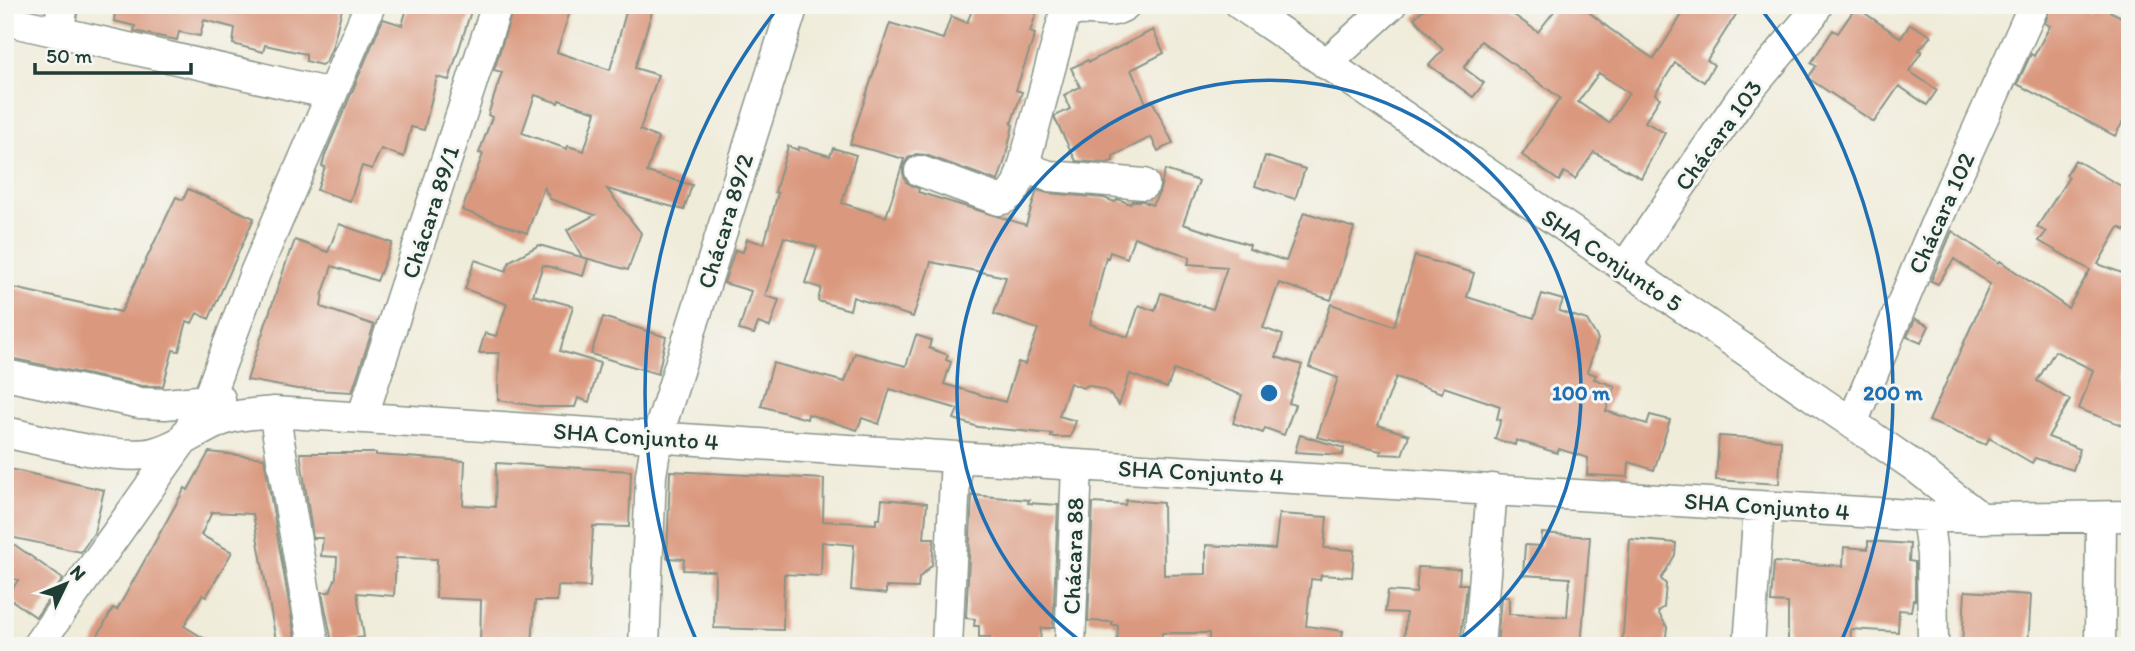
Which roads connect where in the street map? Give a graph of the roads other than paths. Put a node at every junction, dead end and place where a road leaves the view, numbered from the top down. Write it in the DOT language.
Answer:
graph roads {
  1 [pos="370,5"];
  2 [pos="497,5"];
  3 [pos="793,5"];
  4 [pos="1125,5"];
  5 [pos="1241,5"];
  6 [pos="1391,5"];
  7 [pos="1817,5"];
  8 [pos="2034,5"];
  9 [pos="61,19"];
  10 [pos="5,20"];
  11 [pos="1326,64"];
  12 [pos="331,94"];
  13 [pos="1026,161"];
  14 [pos="920,172"];
  15 [pos="1144,184"];
  16 [pos="1624,268"];
  17 [pos="5,375"];
  18 [pos="208,399"];
  19 [pos="158,404"];
  20 [pos="274,412"];
  21 [pos="362,418"];
  22 [pos="1852,423"];
  23 [pos="5,432"];
  24 [pos="657,438"];
  25 [pos="181,441"];
  26 [pos="111,452"];
  27 [pos="956,457"];
  28 [pos="1077,465"];
  29 [pos="1914,466"];
  30 [pos="1492,489"];
  31 [pos="1759,506"];
  32 [pos="135,507"];
  33 [pos="1888,514"];
  34 [pos="1927,516"];
  35 [pos="2115,517"];
  36 [pos="1981,518"];
  37 [pos="37,646"];
  38 [pos="314,646"];
  39 [pos="644,646"];
  40 [pos="947,646"];
  41 [pos="1070,646"];
  42 [pos="1479,646"];
  43 [pos="1749,646"];
  44 [pos="1933,646"];
  45 [pos="2100,646"];
  1 -- 12 [label="street"];
  2 -- 21 [label="street, Chácara 89/1"];
  3 -- 24 [label="street, Chácara 89/2"];
  4 -- 13 [label="street"];
  5 -- 11 [label="street, SHA Conjunto 5"];
  6 -- 11 [label="street"];
  7 -- 16 [label="street, Chácara 103"];
  8 -- 22 [label="street, Chácara 102"];
  9 -- 10 [label="street"];
  9 -- 12 [label="street"];
  11 -- 16 [label="street, SHA Conjunto 5"];
  12 -- 18 [label="street"];
  13 -- 14 [label="street"];
  13 -- 15 [label="street"];
  16 -- 22 [label="street, SHA Conjunto 5"];
  17 -- 19 [label="street, SHA Conjunto 4"];
  18 -- 19 [label="street, SHA Conjunto 4"];
  18 -- 20 [label="street, SHA Conjunto 4"];
  18 -- 25 [label="street"];
  19 -- 25 [label="street"];
  20 -- 21 [label="street, SHA Conjunto 4"];
  20 -- 25 [label="street, SHA Conjunto 4"];
  20 -- 38 [label="street"];
  21 -- 24 [label="street, SHA Conjunto 4"];
  22 -- 29 [label="street, SHA Conjunto 5"];
  23 -- 26 [label="street, SHA Conjunto 4"];
  24 -- 27 [label="street, SHA Conjunto 4"];
  24 -- 39 [label="street, Chácara 89/2"];
  25 -- 26 [label="street, SHA Conjunto 4"];
  25 -- 32 [label="street"];
  26 -- 32 [label="street"];
  27 -- 28 [label="street, SHA Conjunto 4"];
  27 -- 40 [label="street"];
  28 -- 30 [label="street, SHA Conjunto 4"];
  28 -- 41 [label="street, Chácara 88"];
  29 -- 33 [label="street"];
  29 -- 36 [label="street, SHA Conjunto 5"];
  30 -- 31 [label="street, SHA Conjunto 4"];
  30 -- 42 [label="street"];
  31 -- 33 [label="street, SHA Conjunto 4"];
  31 -- 43 [label="street"];
  32 -- 37 [label="street"];
  33 -- 34 [label="street, SHA Conjunto 4"];
  34 -- 36 [label="street, SHA Conjunto 4"];
  34 -- 44 [label="street"];
  35 -- 36 [label="street, SHA Conjunto 4"];
  35 -- 45 [label="street"];
}
